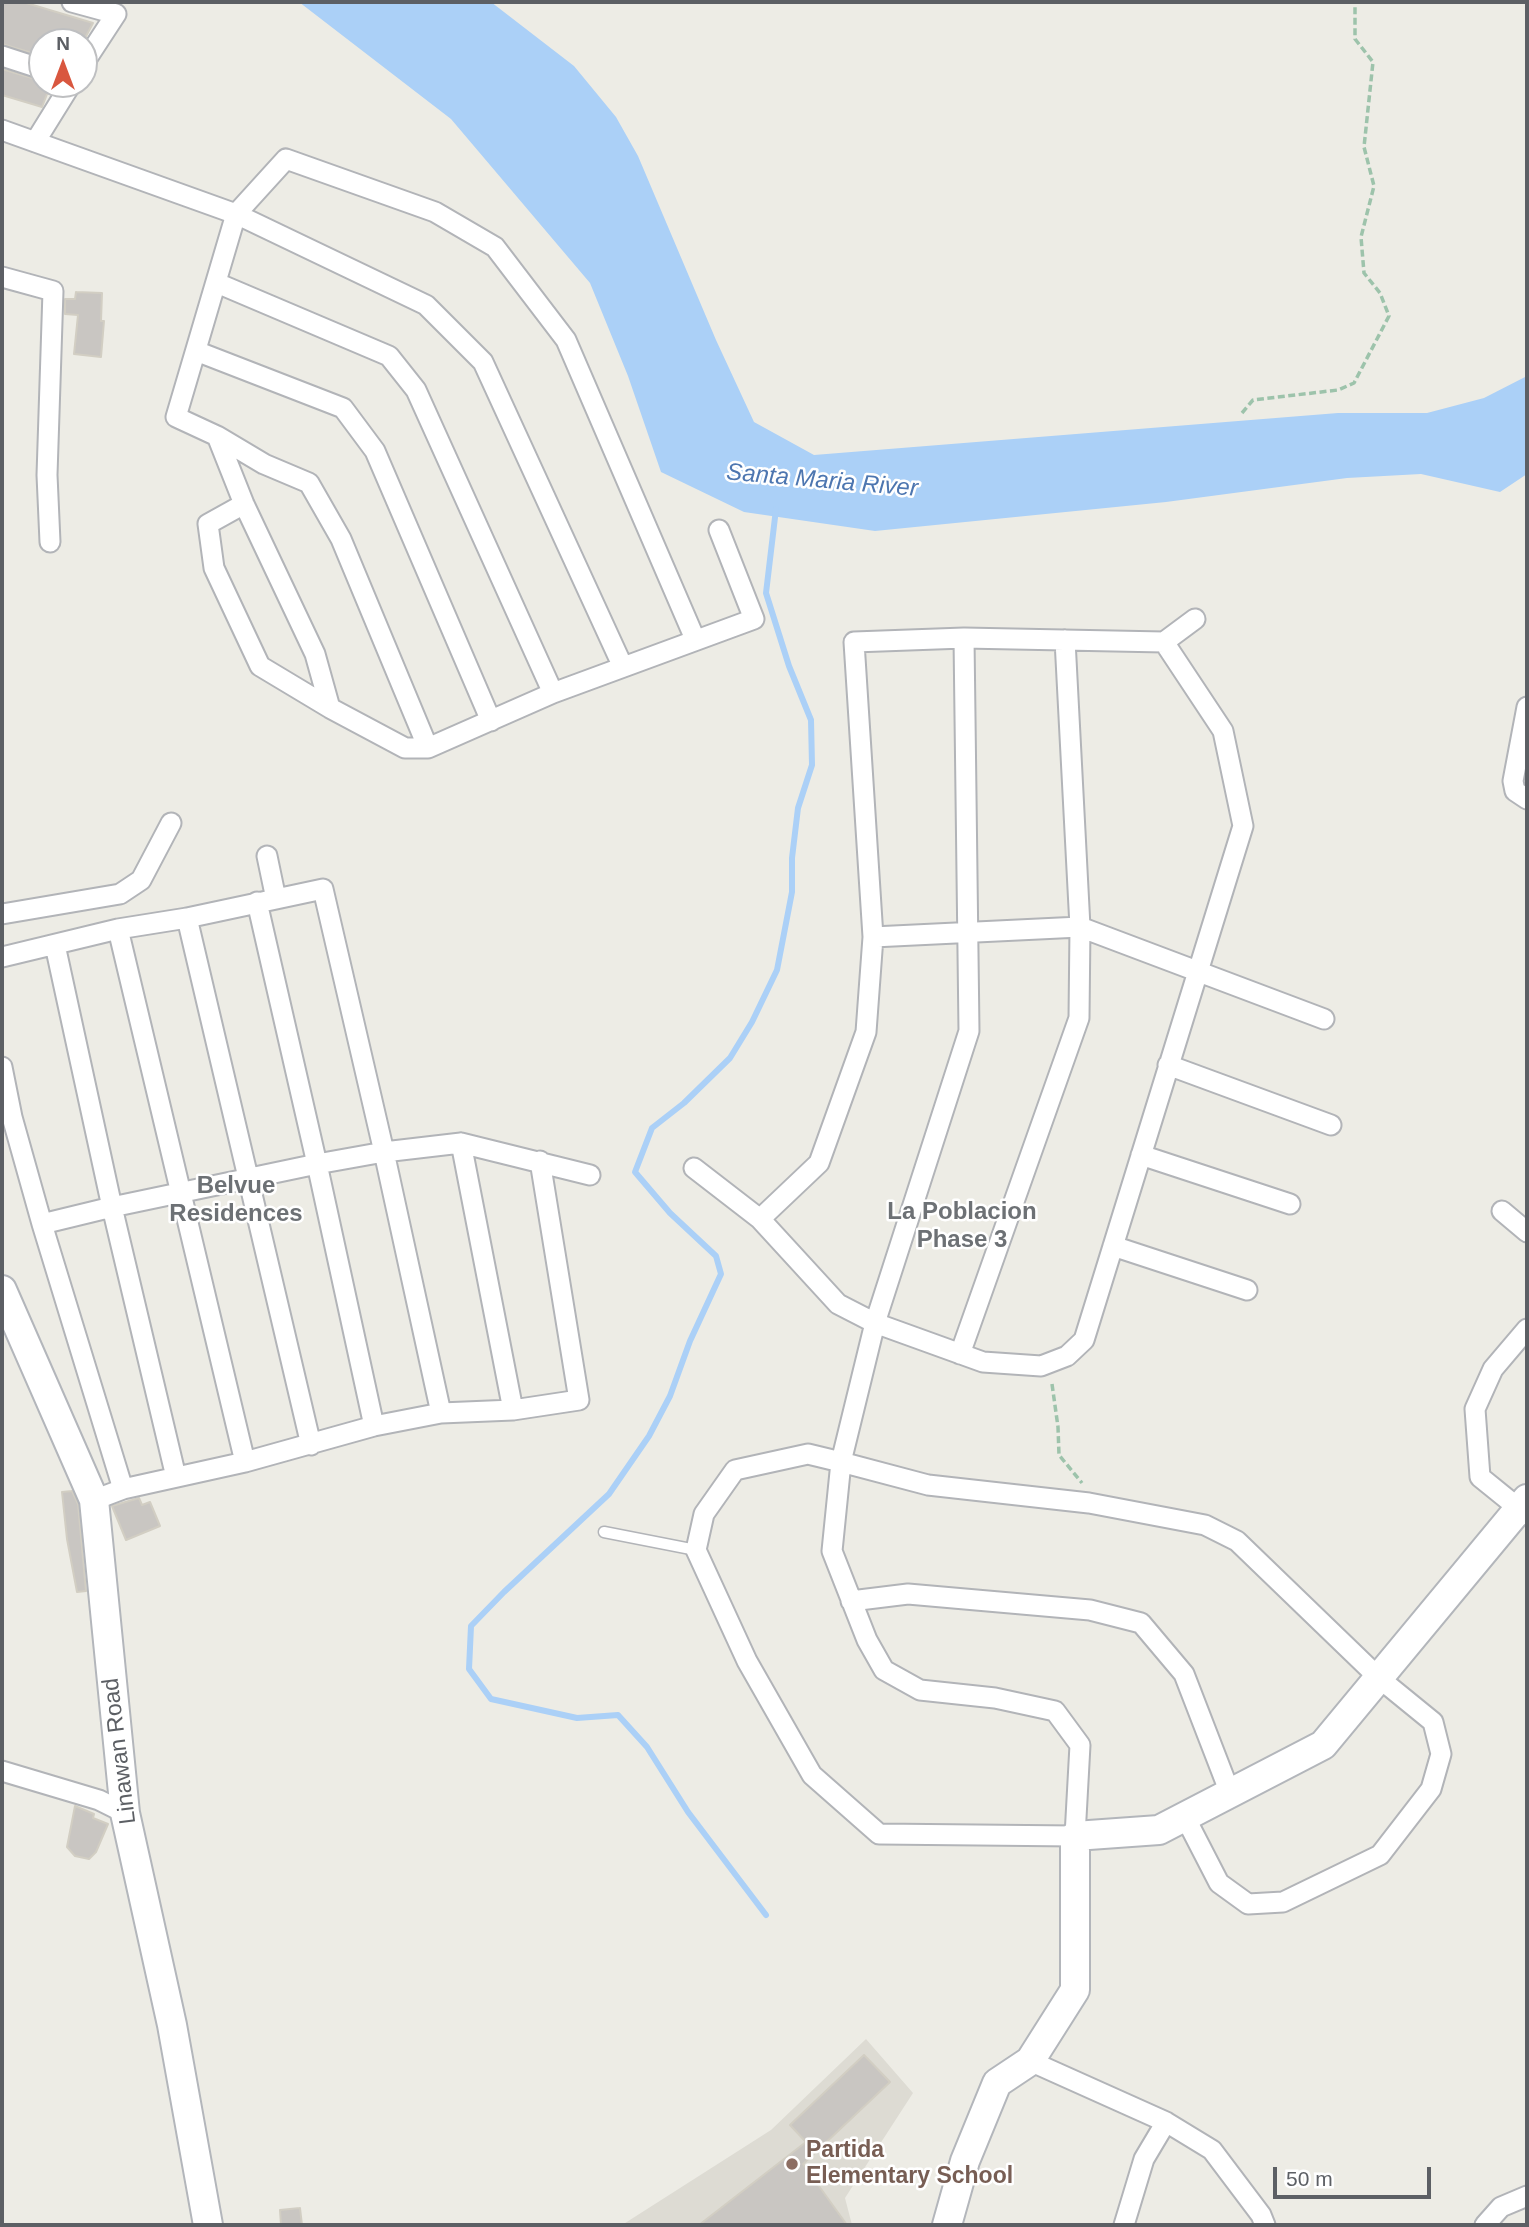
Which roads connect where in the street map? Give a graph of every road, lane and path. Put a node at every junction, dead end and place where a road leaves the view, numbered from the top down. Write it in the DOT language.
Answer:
graph roads {
  1 [pos="72,2"];
  2 [pos="1355,2"];
  3 [pos="98,42"];
  4 [pos="2,56"];
  5 [pos="28,64"];
  6 [pos="62,98"];
  7 [pos="2,130"];
  8 [pos="35,142"];
  9 [pos="236,214"];
  10 [pos="2,277"];
  11 [pos="218,283"];
  12 [pos="196,351"];
  13 [pos="1241,414"];
  14 [pos="217,436"];
  15 [pos="244,504"];
  16 [pos="719,530"];
  17 [pos="50,542"];
  18 [pos="1195,618"];
  19 [pos="964,638"];
  20 [pos="695,639"];
  21 [pos="1065,640"];
  22 [pos="1164,642"];
  23 [pos="623,667"];
  24 [pos="554,692"];
  25 [pos="1527,707"];
  26 [pos="330,708"];
  27 [pos="491,721"];
  28 [pos="428,748"];
  29 [pos="1527,799"];
  30 [pos="171,823"];
  31 [pos="267,856"];
  32 [pos="276,899"];
  33 [pos="257,902"];
  34 [pos="2,914"];
  35 [pos="187,918"];
  36 [pos="1080,927"];
  37 [pos="118,929"];
  38 [pos="969,934"];
  39 [pos="873,937"];
  40 [pos="55,945"];
  41 [pos="2,957"];
  42 [pos="1197,972"];
  43 [pos="1324,1019"];
  44 [pos="1168,1065"];
  45 [pos="2,1067"];
  46 [pos="1331,1125"];
  47 [pos="461,1143"];
  48 [pos="384,1152"];
  49 [pos="1141,1155"];
  50 [pos="540,1161"];
  51 [pos="317,1164"];
  52 [pos="695,1168"];
  53 [pos="590,1175"];
  54 [pos="247,1178"];
  55 [pos="181,1193"];
  56 [pos="1290,1204"];
  57 [pos="113,1207"];
  58 [pos="1502,1211"];
  59 [pos="760,1219"];
  60 [pos="42,1224"];
  61 [pos="1527,1231"];
  62 [pos="1113,1246"];
  63 [pos="2,1290"];
  64 [pos="1247,1290"];
  65 [pos="875,1323"];
  66 [pos="1527,1329"];
  67 [pos="960,1354"];
  68 [pos="1054,1361"];
  69 [pos="513,1410"];
  70 [pos="441,1413"];
  71 [pos="374,1426"];
  72 [pos="311,1445"];
  73 [pos="245,1462"];
  74 [pos="841,1462"];
  75 [pos="176,1477"];
  76 [pos="123,1489"];
  77 [pos="94,1500"];
  78 [pos="1089,1503"];
  79 [pos="1524,1508"];
  80 [pos="604,1532"];
  81 [pos="695,1550"];
  82 [pos="852,1601"];
  83 [pos="1379,1678"];
  84 [pos="2,1771"];
  85 [pos="1230,1793"];
  86 [pos="125,1813"];
  87 [pos="1185,1817"];
  88 [pos="1075,1836"];
  89 [pos="1030,2061"];
  90 [pos="1166,2122"];
  91 [pos="1527,2196"];
  92 [pos="208,2225"];
  93 [pos="947,2225"];
  94 [pos="1124,2225"];
  95 [pos="1265,2225"];
  96 [pos="1485,2225"];
  1 -- 3 [label="street"];
  2 -- 13 [label="path"];
  4 -- 5 [label="street"];
  6 -- 8 [label="street"];
  7 -- 8 [label="street"];
  8 -- 9 [label="street"];
  9 -- 11 [label="street"];
  9 -- 20 [label="street"];
  9 -- 23 [label="street"];
  10 -- 17 [label="street"];
  11 -- 12 [label="street"];
  11 -- 24 [label="street"];
  12 -- 14 [label="street"];
  12 -- 27 [label="street"];
  14 -- 15 [label="street"];
  14 -- 28 [label="street"];
  15 -- 26 [label="street"];
  15 -- 26 [label="street"];
  16 -- 20 [label="street"];
  18 -- 22 [label="street"];
  19 -- 21 [label="street"];
  19 -- 38 [label="street"];
  19 -- 39 [label="street"];
  20 -- 23 [label="street"];
  21 -- 22 [label="street"];
  21 -- 36 [label="street"];
  22 -- 42 [label="street"];
  23 -- 24 [label="street"];
  24 -- 27 [label="street"];
  25 -- 29 [label="street"];
  26 -- 28 [label="street"];
  27 -- 28 [label="street"];
  30 -- 34 [label="street"];
  31 -- 32 [label="street"];
  32 -- 33 [label="street"];
  32 -- 48 [label="street"];
  33 -- 35 [label="street"];
  33 -- 51 [label="street"];
  35 -- 37 [label="street"];
  35 -- 54 [label="street"];
  36 -- 38 [label="street"];
  36 -- 42 [label="street"];
  36 -- 67 [label="street"];
  37 -- 40 [label="street"];
  37 -- 55 [label="street"];
  38 -- 39 [label="street"];
  38 -- 65 [label="street"];
  39 -- 59 [label="street"];
  40 -- 41 [label="street"];
  40 -- 57 [label="street"];
  42 -- 43 [label="street"];
  42 -- 44 [label="street"];
  44 -- 46 [label="street"];
  44 -- 49 [label="street"];
  45 -- 60 [label="street"];
  47 -- 48 [label="street"];
  47 -- 50 [label="street"];
  47 -- 69 [label="street"];
  48 -- 51 [label="street"];
  48 -- 70 [label="street"];
  49 -- 56 [label="street"];
  49 -- 62 [label="street"];
  50 -- 53 [label="street"];
  50 -- 69 [label="street"];
  51 -- 54 [label="street"];
  51 -- 71 [label="street"];
  52 -- 59 [label="street"];
  54 -- 55 [label="street"];
  54 -- 72 [label="street"];
  55 -- 57 [label="street"];
  55 -- 73 [label="street"];
  57 -- 60 [label="street"];
  57 -- 75 [label="street"];
  58 -- 61 [label="street"];
  59 -- 65 [label="street"];
  60 -- 76 [label="street"];
  62 -- 64 [label="street"];
  62 -- 68 [label="street"];
  63 -- 77 [label="street, Linawan Road"];
  65 -- 67 [label="street"];
  65 -- 74 [label="street"];
  66 -- 79 [label="street"];
  67 -- 68 [label="street"];
  68 -- 78 [label="path"];
  69 -- 70 [label="street"];
  70 -- 71 [label="street"];
  71 -- 72 [label="street"];
  72 -- 73 [label="street"];
  73 -- 75 [label="street"];
  74 -- 78 [label="street"];
  74 -- 81 [label="street"];
  74 -- 82 [label="street"];
  75 -- 76 [label="street"];
  76 -- 77 [label="street"];
  77 -- 86 [label="street, Linawan Road"];
  78 -- 83 [label="street"];
  79 -- 83 [label="street"];
  80 -- 81 [label="lane"];
  81 -- 88 [label="street"];
  82 -- 85 [label="street"];
  82 -- 88 [label="street"];
  83 -- 85 [label="street"];
  83 -- 87 [label="street"];
  84 -- 86 [label="street"];
  85 -- 87 [label="street"];
  86 -- 92 [label="street, Linawan Road"];
  87 -- 88 [label="street"];
  88 -- 89 [label="street"];
  89 -- 90 [label="street"];
  89 -- 93 [label="street"];
  90 -- 94 [label="street"];
  90 -- 95 [label="street"];
  91 -- 96 [label="street"];
}
